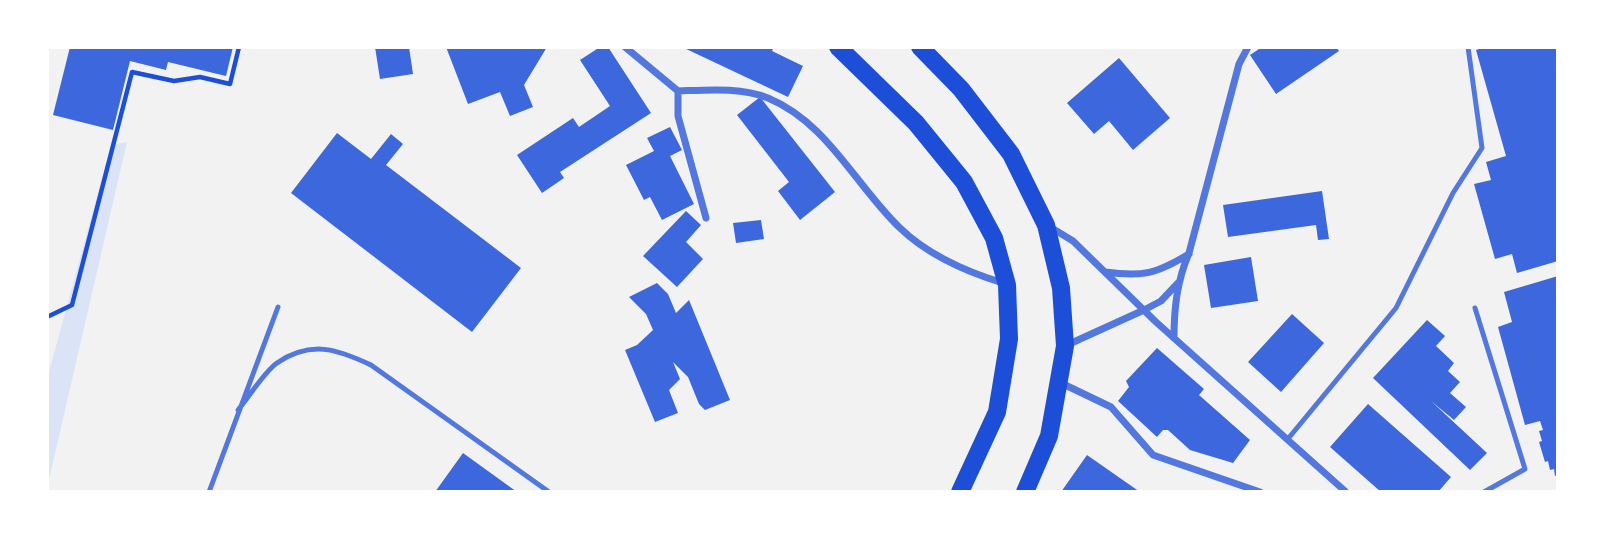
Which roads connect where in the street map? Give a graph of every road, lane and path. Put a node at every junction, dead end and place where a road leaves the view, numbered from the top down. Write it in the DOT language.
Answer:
graph roads {
  1 [pos="239,47"];
  2 [pos="625,47"];
  3 [pos="838,47"];
  4 [pos="920,47"];
  5 [pos="1248,47"];
  6 [pos="1468,47"];
  7 [pos="678,91"];
  8 [pos="706,218"];
  9 [pos="1046,225"];
  10 [pos="1189,253"];
  11 [pos="1105,272"];
  12 [pos="1179,283"];
  13 [pos="1007,285"];
  14 [pos="278,307"];
  15 [pos="1475,308"];
  16 [pos="1144,310"];
  17 [pos="47,317"];
  18 [pos="1174,338"];
  19 [pos="1065,346"];
  20 [pos="1058,382"];
  21 [pos="238,410"];
  22 [pos="1287,440"];
  23 [pos="209,492"];
  24 [pos="549,492"];
  25 [pos="960,492"];
  26 [pos="1025,492"];
  27 [pos="1260,492"];
  28 [pos="1346,492"];
  29 [pos="1484,492"];
  1 -- 17 [label="path"];
  2 -- 7 [label="street"];
  3 -- 13 [label="main road"];
  4 -- 9 [label="main road"];
  5 -- 10 [label="street"];
  6 -- 22 [label="lane"];
  7 -- 8 [label="street"];
  7 -- 13 [label="street"];
  9 -- 11 [label="street"];
  9 -- 19 [label="main road"];
  10 -- 11 [label="street"];
  10 -- 12 [label="street"];
  11 -- 16 [label="street"];
  12 -- 16 [label="street"];
  12 -- 18 [label="street"];
  13 -- 25 [label="main road"];
  14 -- 21 [label="lane"];
  15 -- 29 [label="lane"];
  16 -- 18 [label="street"];
  16 -- 19 [label="street"];
  18 -- 22 [label="street"];
  19 -- 20 [label="main road"];
  20 -- 26 [label="main road"];
  20 -- 27 [label="street"];
  21 -- 23 [label="lane"];
  21 -- 24 [label="lane"];
  22 -- 28 [label="street"];
}
